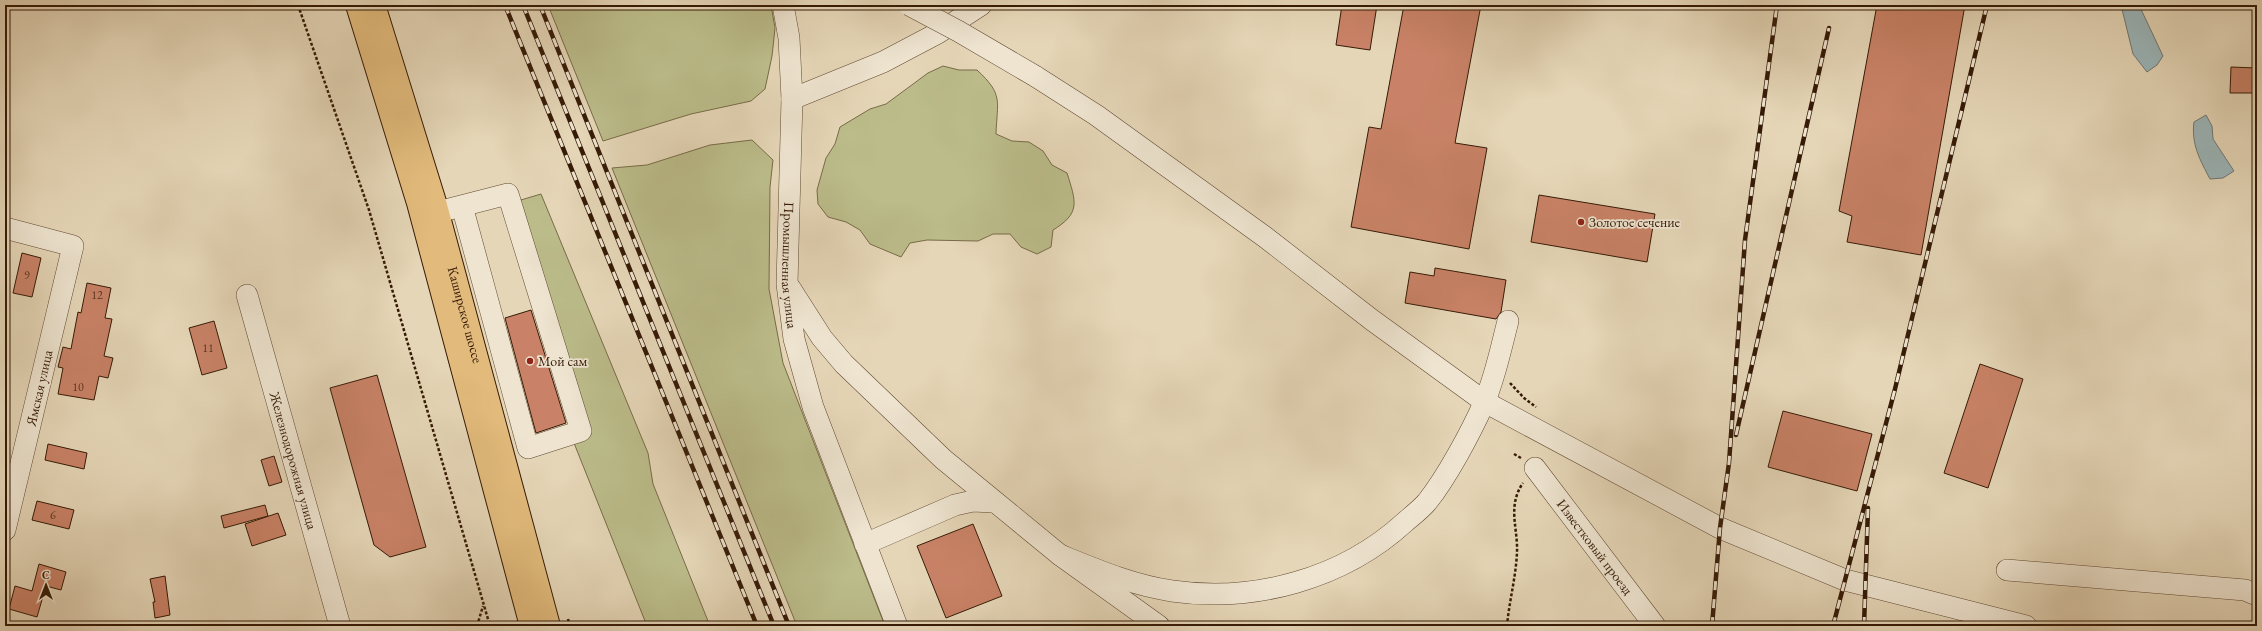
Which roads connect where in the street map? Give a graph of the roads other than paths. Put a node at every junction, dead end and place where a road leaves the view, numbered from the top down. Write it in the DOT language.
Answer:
graph roads {
  1 [pos="357,5"];
  2 [pos="374,5"];
  3 [pos="783,5"];
  4 [pos="909,5"];
  5 [pos="981,5"];
  6 [pos="792,99"];
  7 [pos="462,206"];
  8 [pos="438,212"];
  9 [pos="5,228"];
  10 [pos="787,284"];
  11 [pos="247,295"];
  12 [pos="1508,322"];
  13 [pos="1485,402"];
  14 [pos="1535,468"];
  15 [pos="994,502"];
  16 [pos="5,530"];
  17 [pos="865,544"];
  18 [pos="1060,555"];
  19 [pos="2007,570"];
  20 [pos="2257,595"];
  21 [pos="340,626"];
  22 [pos="531,626"];
  23 [pos="549,626"];
  24 [pos="897,626"];
  25 [pos="1159,626"];
  26 [pos="1656,626"];
  27 [pos="2026,626"];
  1 -- 22 [label="main road, Каширское шоссе"];
  2 -- 8 [label="main road, Каширское шоссе"];
  3 -- 6 [label="street, Промышленная улица"];
  4 -- 13 [label="street, bridge"];
  5 -- 6 [label="street"];
  6 -- 10 [label="street, Промышленная улица"];
  7 -- 7 [label="street"];
  7 -- 8 [label="street"];
  8 -- 23 [label="main road, Каширское шоссе"];
  9 -- 16 [label="street, Ямская улица"];
  10 -- 15 [label="street"];
  10 -- 17 [label="street, Промышленная улица"];
  11 -- 21 [label="street, Железнодорожная улица"];
  12 -- 13 [label="street"];
  13 -- 18 [label="street"];
  13 -- 27 [label="street"];
  14 -- 26 [label="street, Известковый проезд"];
  15 -- 17 [label="street"];
  15 -- 18 [label="street"];
  17 -- 24 [label="street, Промышленная улица"];
  18 -- 25 [label="street"];
  19 -- 20 [label="street"];
}
